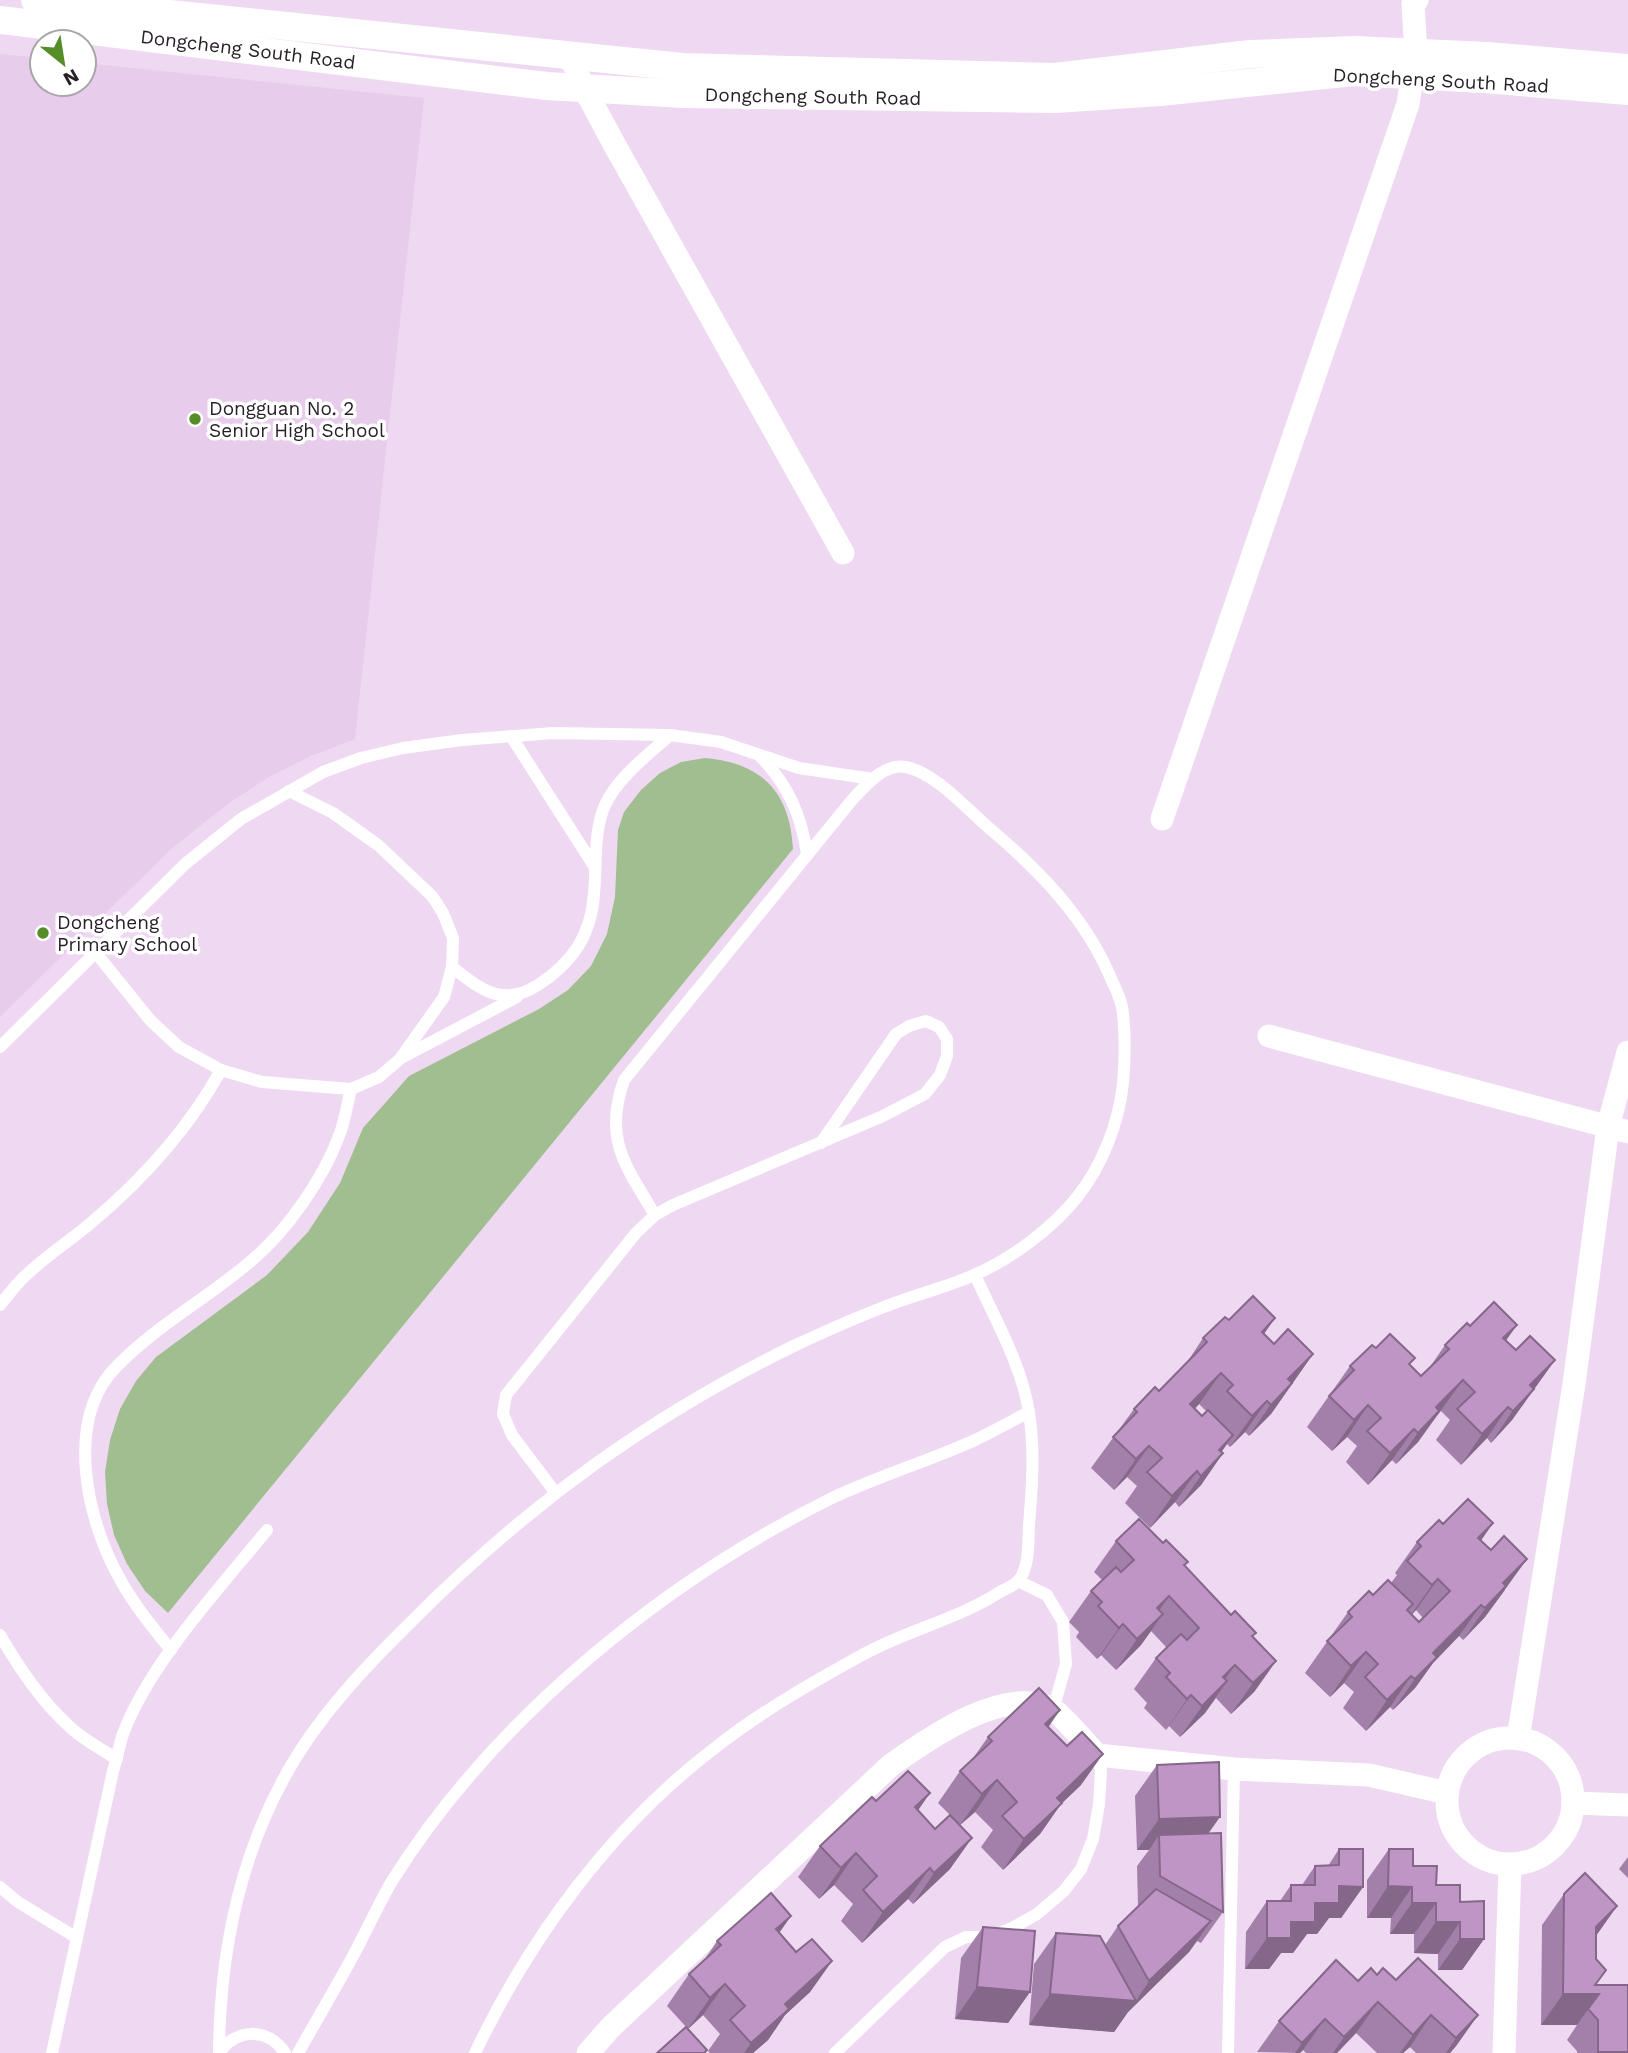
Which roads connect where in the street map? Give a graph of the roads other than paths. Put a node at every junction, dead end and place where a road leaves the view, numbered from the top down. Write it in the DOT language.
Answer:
graph roads {
  1 [pos="34,0"];
  2 [pos="1417,0"];
  3 [pos="0,20"];
  4 [pos="570,56"];
  5 [pos="1415,64"];
  6 [pos="1628,68"];
  7 [pos="584,88"];
  8 [pos="1628,91"];
  9 [pos="843,553"];
  10 [pos="670,735"];
  11 [pos="511,736"];
  12 [pos="757,754"];
  13 [pos="873,779"];
  14 [pos="289,791"];
  15 [pos="1162,818"];
  16 [pos="807,855"];
  17 [pos="594,866"];
  18 [pos="96,953"];
  19 [pos="452,967"];
  20 [pos="530,990"];
  21 [pos="1269,1036"];
  22 [pos="0,1047"];
  23 [pos="1628,1052"];
  24 [pos="400,1059"];
  25 [pos="221,1070"];
  26 [pos="351,1089"];
  27 [pos="1618,1130"];
  28 [pos="821,1143"];
  29 [pos="655,1215"];
  30 [pos="975,1275"];
  31 [pos="0,1305"];
  32 [pos="1029,1412"];
  33 [pos="555,1492"];
  34 [pos="267,1531"];
  35 [pos="1018,1581"];
  36 [pos="0,1635"];
  37 [pos="171,1650"];
  38 [pos="1053,1710"];
  39 [pos="1518,1739"];
  40 [pos="1097,1755"];
  41 [pos="117,1759"];
  42 [pos="1234,1769"];
  43 [pos="1447,1793"];
  44 [pos="1573,1803"];
  45 [pos="1628,1805"];
  46 [pos="1510,1864"];
  47 [pos="0,1887"];
  48 [pos="77,1938"];
  49 [pos="219,2052"];
  50 [pos="51,2053"];
  51 [pos="285,2053"];
  52 [pos="298,2053"];
  53 [pos="475,2053"];
  54 [pos="588,2053"];
  55 [pos="835,2053"];
  56 [pos="1228,2053"];
  57 [pos="1504,2053"];
  1 -- 4 [label="street, Dongcheng South Road"];
  2 -- 5 [label="street"];
  3 -- 7 [label="street, Dongcheng South Road"];
  4 -- 5 [label="street, Dongcheng South Road"];
  4 -- 7 [label="street"];
  5 -- 6 [label="street, Dongcheng South Road"];
  5 -- 7 [label="street, Dongcheng South Road"];
  5 -- 8 [label="street, Dongcheng South Road"];
  5 -- 15 [label="street"];
  7 -- 9 [label="street"];
  10 -- 11 [label="lane"];
  10 -- 12 [label="lane"];
  10 -- 17 [label="lane"];
  11 -- 14 [label="lane"];
  11 -- 17 [label="lane"];
  12 -- 13 [label="lane"];
  12 -- 16 [label="lane"];
  13 -- 16 [label="lane"];
  13 -- 30 [label="lane"];
  14 -- 18 [label="lane"];
  14 -- 19 [label="lane"];
  16 -- 29 [label="lane"];
  17 -- 20 [label="lane"];
  18 -- 22 [label="lane"];
  18 -- 25 [label="lane"];
  19 -- 20 [label="lane"];
  19 -- 24 [label="lane"];
  20 -- 24 [label="lane"];
  21 -- 27 [label="street"];
  23 -- 27 [label="street"];
  24 -- 26 [label="lane"];
  25 -- 26 [label="lane"];
  25 -- 31 [label="lane"];
  26 -- 37 [label="lane"];
  27 -- 39 [label="street"];
  28 -- 28 [label="lane"];
  28 -- 29 [label="lane"];
  29 -- 33 [label="lane"];
  30 -- 32 [label="lane"];
  30 -- 33 [label="lane"];
  32 -- 35 [label="lane"];
  32 -- 52 [label="lane"];
  33 -- 49 [label="lane"];
  34 -- 37 [label="lane"];
  35 -- 38 [label="lane"];
  35 -- 53 [label="lane"];
  36 -- 41 [label="lane"];
  37 -- 41 [label="lane"];
  38 -- 40 [label="street"];
  38 -- 54 [label="street"];
  39 -- 43 [label="street"];
  39 -- 44 [label="street"];
  40 -- 42 [label="street"];
  40 -- 55 [label="lane"];
  41 -- 48 [label="lane"];
  42 -- 43 [label="street"];
  42 -- 56 [label="lane"];
  43 -- 46 [label="street"];
  44 -- 45 [label="street"];
  44 -- 46 [label="street"];
  46 -- 57 [label="street"];
  47 -- 48 [label="lane"];
  48 -- 50 [label="lane"];
  49 -- 51 [label="lane"];
}
